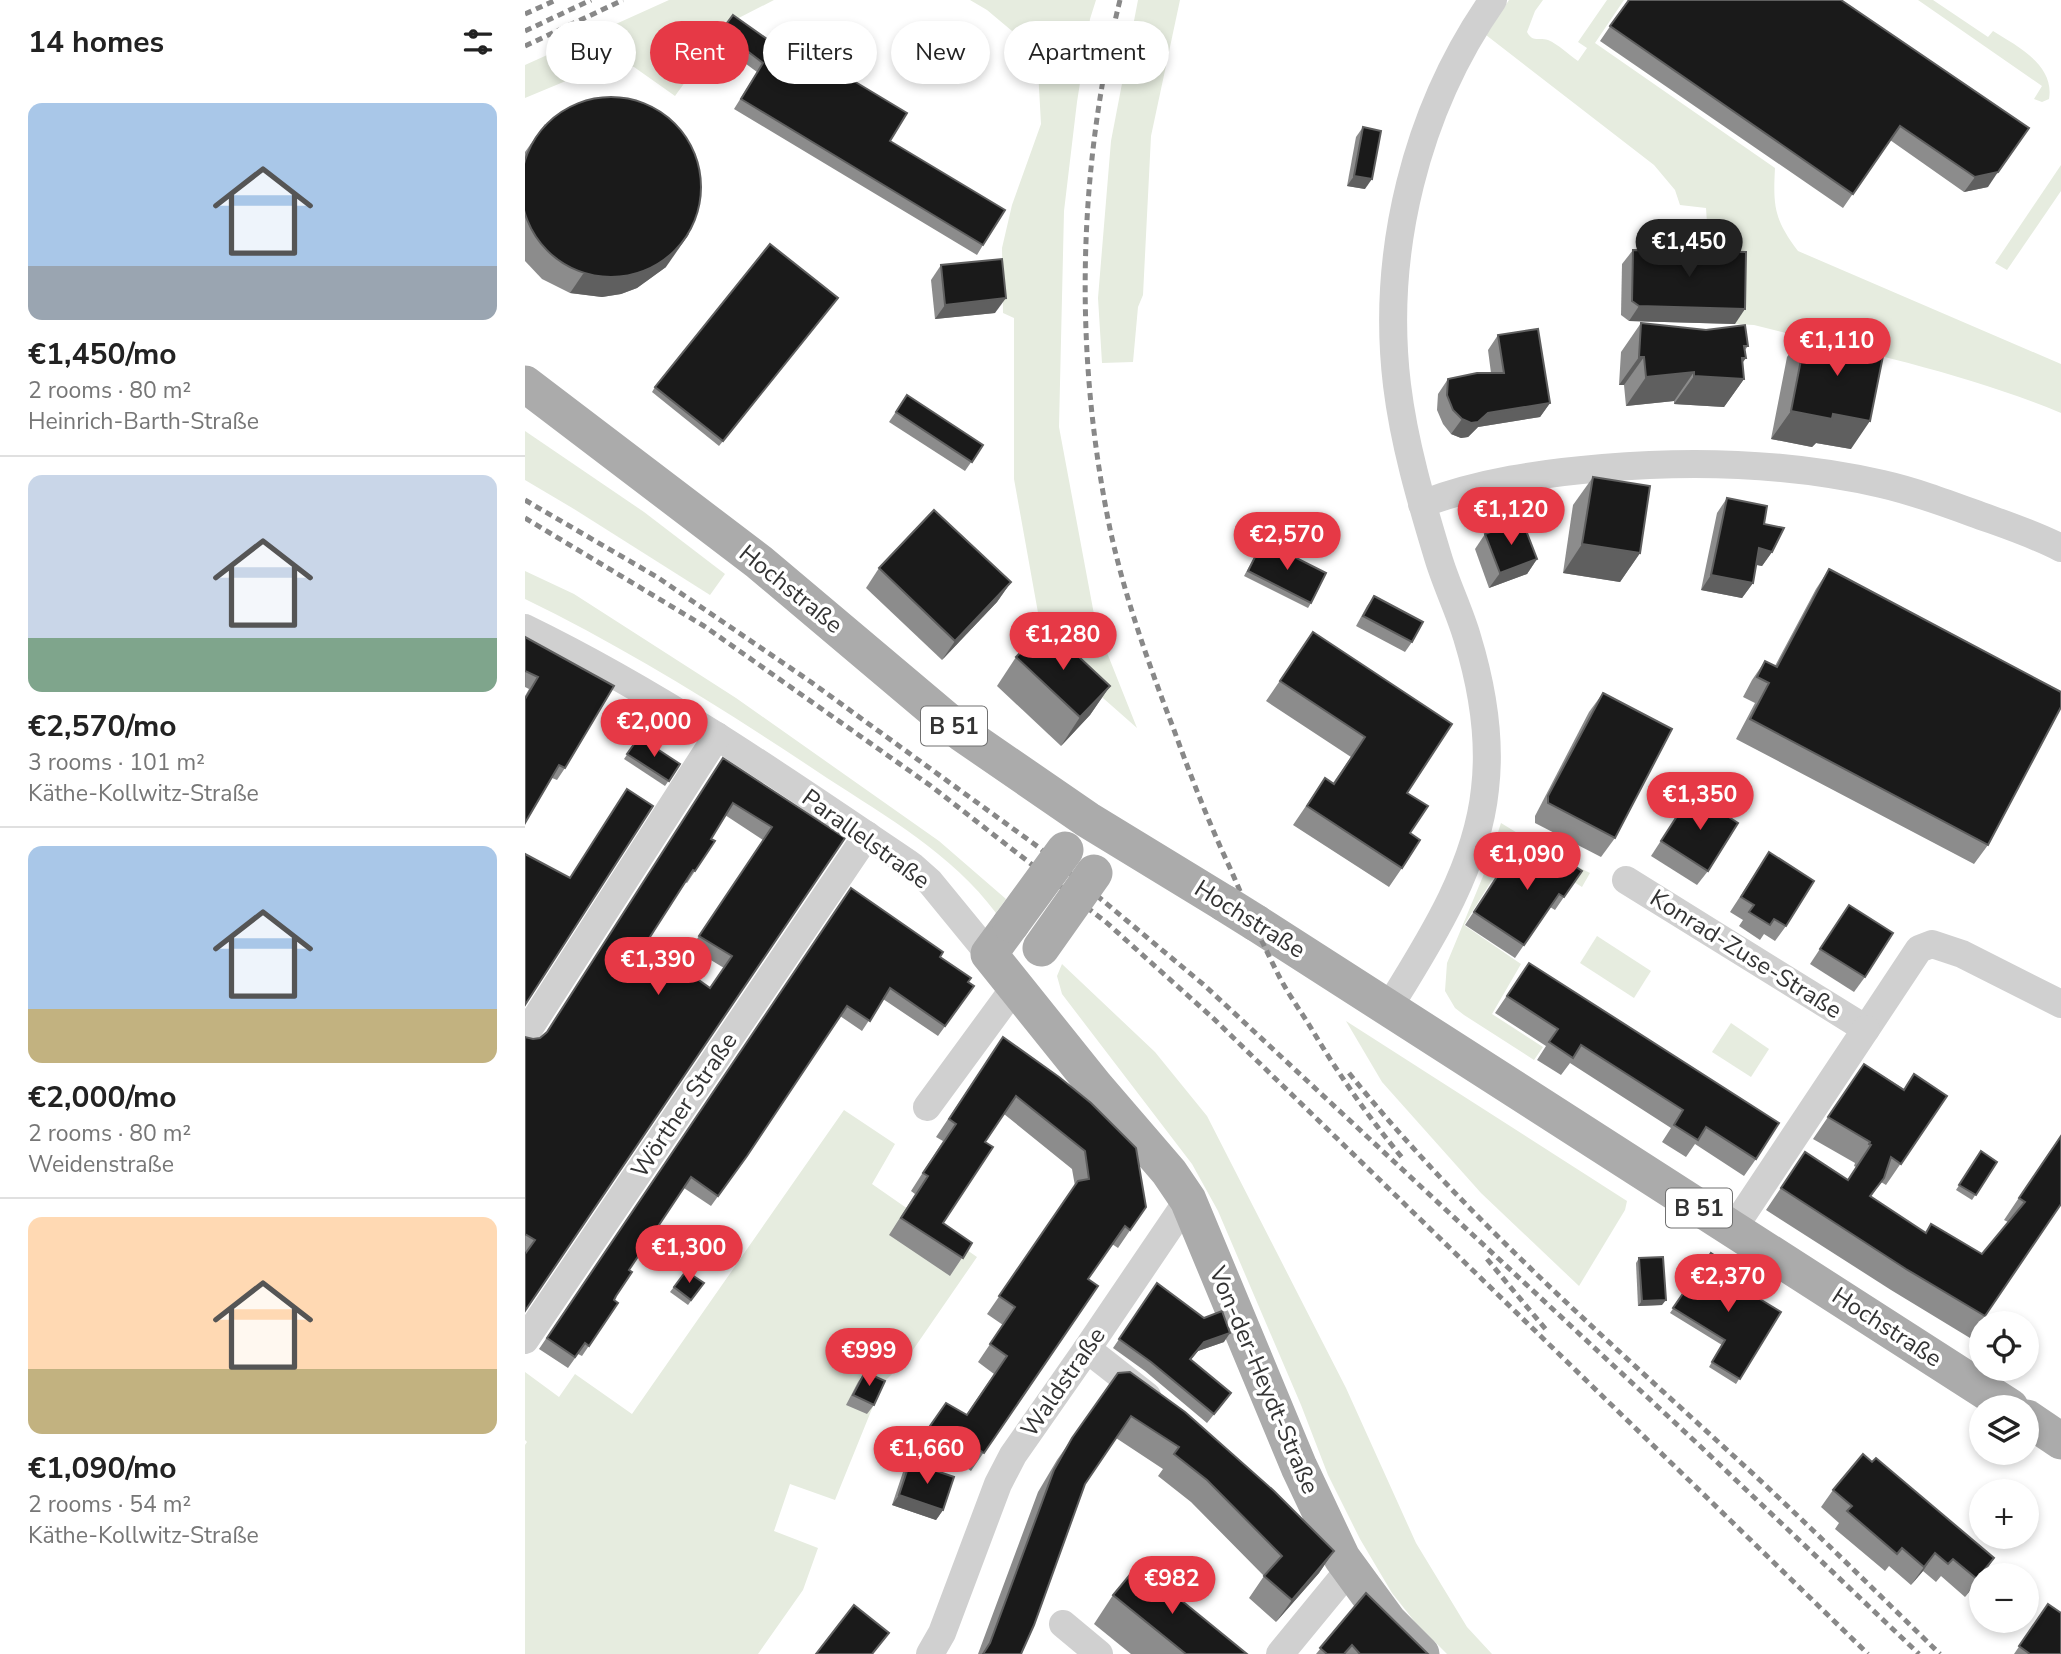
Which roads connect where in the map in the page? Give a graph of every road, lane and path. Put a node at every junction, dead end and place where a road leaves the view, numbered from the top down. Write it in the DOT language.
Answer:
graph roads {
  1 [pos="1493,0"];
  2 [pos="525,384"];
  3 [pos="1422,503"];
  4 [pos="2061,548"];
  5 [pos="525,628"];
  6 [pos="717,736"];
  7 [pos="1088,820"];
  8 [pos="867,835"];
  9 [pos="1119,839"];
  10 [pos="1626,880"];
  11 [pos="989,954"];
  12 [pos="1015,987"];
  13 [pos="2061,1004"];
  14 [pos="1389,1007"];
  15 [pos="1866,1029"];
  16 [pos="525,1035"];
  17 [pos="927,1107"];
  18 [pos="1188,1200"];
  19 [pos="1733,1229"];
  20 [pos="525,1340"];
  21 [pos="1087,1349"];
  22 [pos="1991,1395"];
  23 [pos="1170,1413"];
  24 [pos="2039,1426"];
  25 [pos="2061,1441"];
  26 [pos="1303,1532"];
  27 [pos="1346,1564"];
  28 [pos="1063,1624"];
  29 [pos="930,1654"];
  30 [pos="1099,1654"];
  31 [pos="1280,1654"];
  32 [pos="1421,1654"];
  1 -- 3 [label="street"];
  2 -- 7 [label="main road, Hochstraße / B 51"];
  3 -- 4 [label="street"];
  3 -- 14 [label="street"];
  5 -- 6 [label="street, Parallelstraße"];
  6 -- 8 [label="street, Parallelstraße"];
  6 -- 16 [label="street"];
  7 -- 9 [label="main road, Hochstraße / B 51"];
  7 -- 11 [label="main road, bridge"];
  8 -- 11 [label="street, Parallelstraße"];
  8 -- 20 [label="street, Wörther Straße"];
  9 -- 12 [label="main road, bridge"];
  9 -- 14 [label="main road, Hochstraße / B 51, bridge"];
  10 -- 15 [label="street, Konrad-Zuse-Straße"];
  11 -- 12 [label="main road, Parallelstraße"];
  12 -- 17 [label="street"];
  12 -- 18 [label="main road, Parallelstraße"];
  13 -- 15 [label="street, Konrad-Zuse-Straße"];
  14 -- 19 [label="main road, Hochstraße / B 51"];
  15 -- 19 [label="street, Konrad-Zuse-Straße"];
  18 -- 21 [label="street, Waldstraße"];
  18 -- 27 [label="main road, Von-der-Heydt-Straße"];
  19 -- 22 [label="main road, Hochstraße / B 51"];
  21 -- 23 [label="street"];
  21 -- 29 [label="street, Waldstraße"];
  24 -- 25 [label="main road"];
  26 -- 27 [label="street, Von-der-Heydt-Straße"];
  27 -- 31 [label="street"];
  27 -- 32 [label="main road, Von-der-Heydt-Straße"];
  28 -- 30 [label="street"];
}
